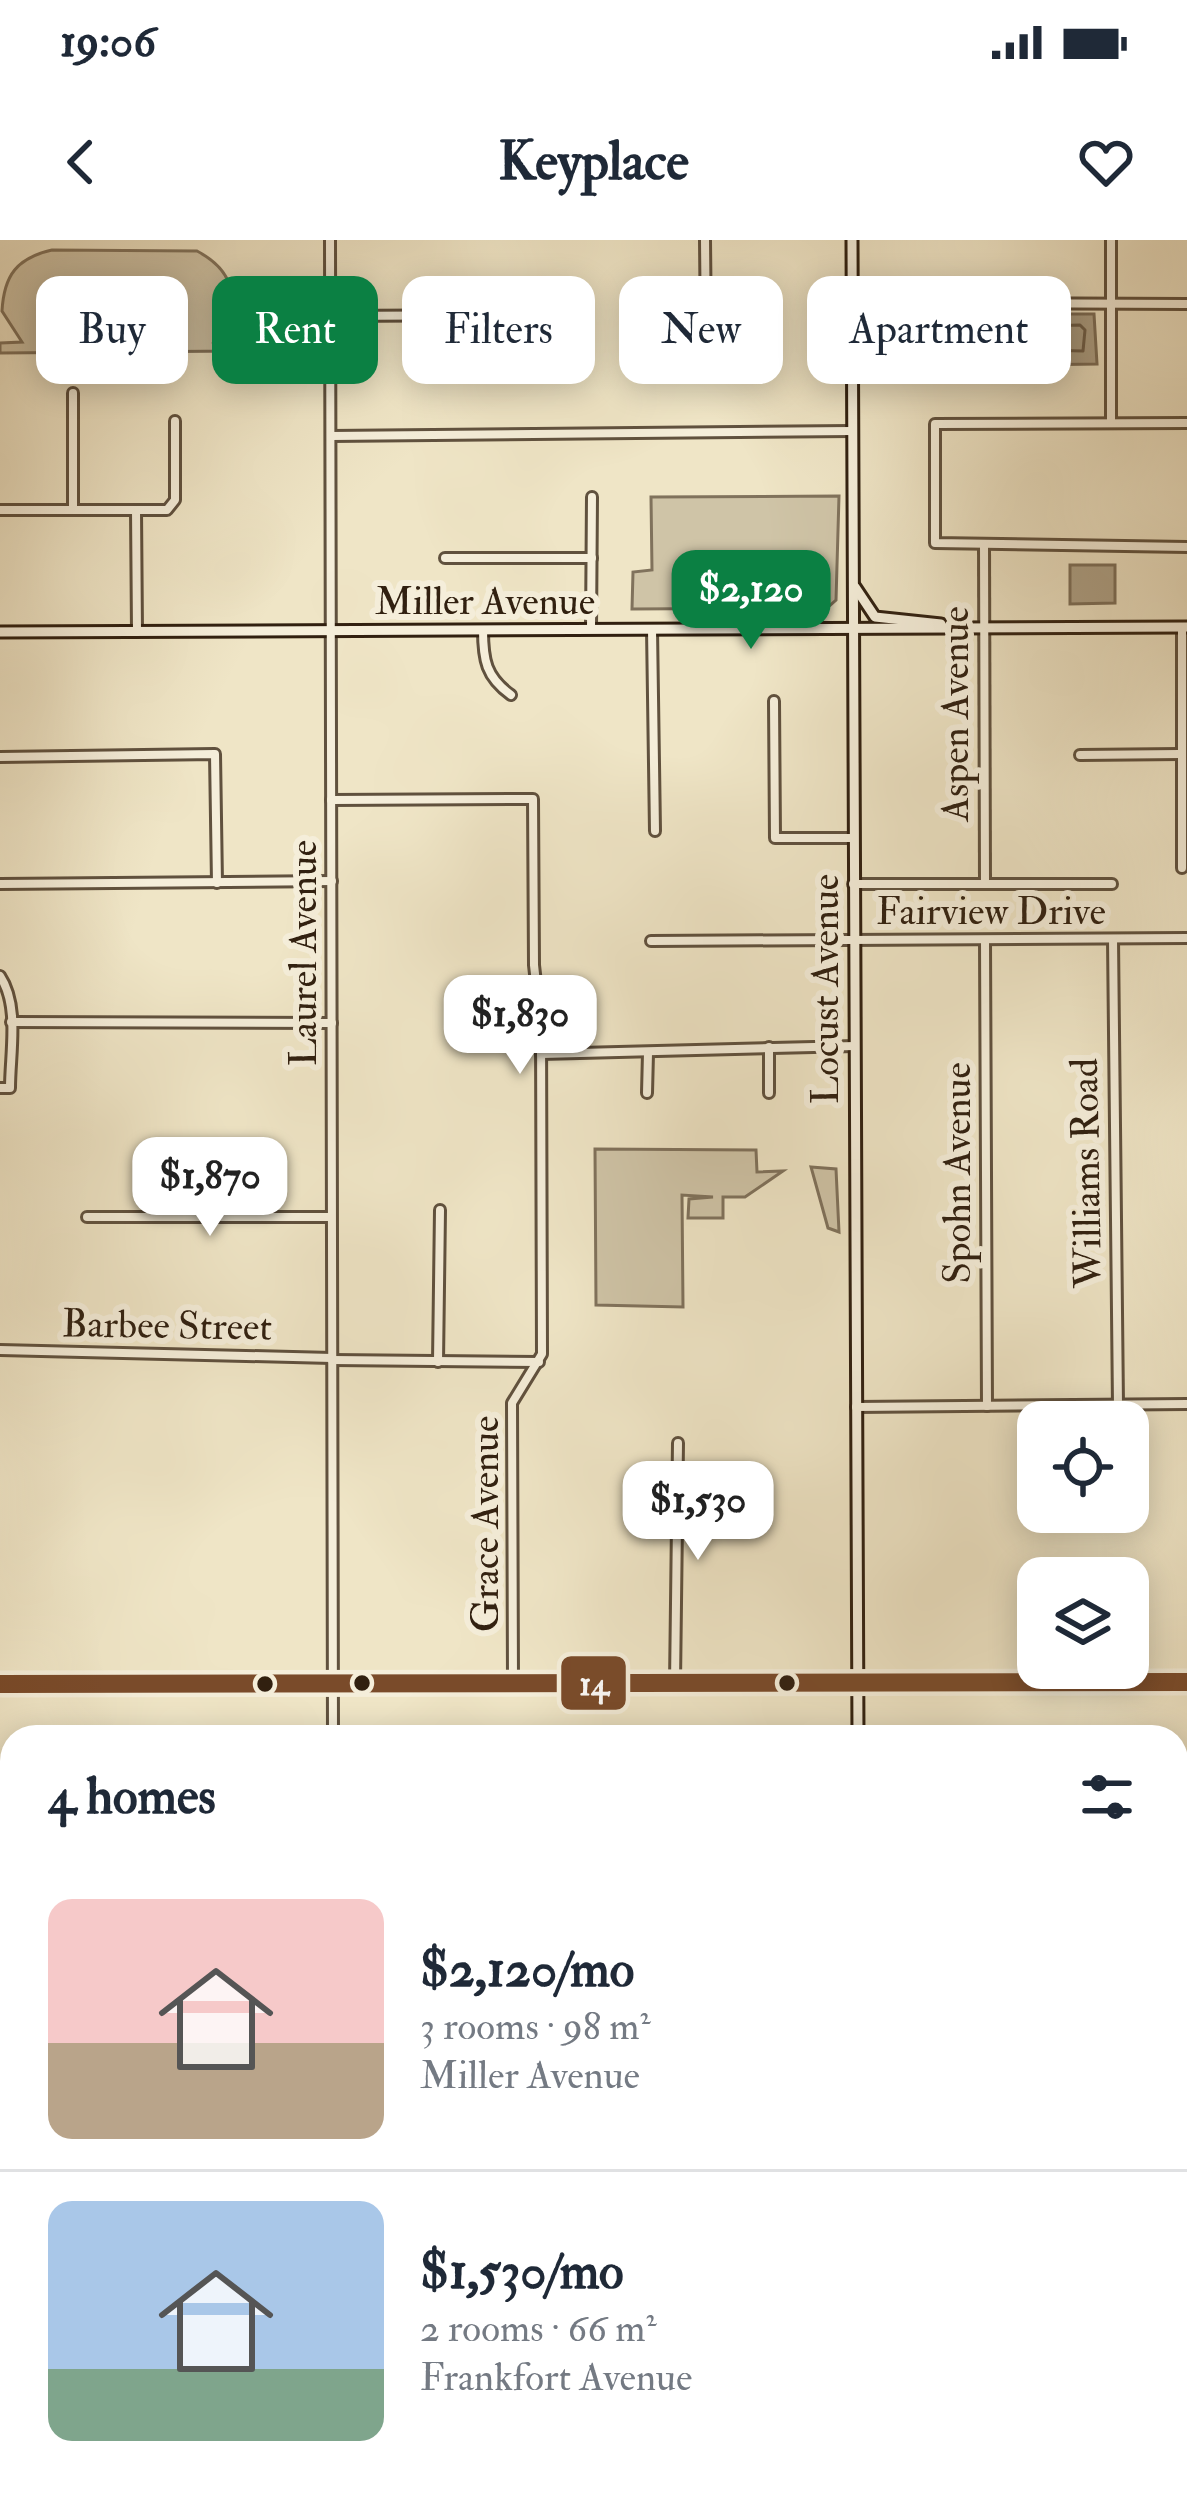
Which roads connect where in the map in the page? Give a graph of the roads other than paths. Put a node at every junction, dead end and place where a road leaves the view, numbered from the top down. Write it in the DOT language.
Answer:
graph roads {
  1 [pos="330,240"];
  2 [pos="705,240"];
  3 [pos="852,240"];
  4 [pos="1111,240"];
  5 [pos="330,276"];
  6 [pos="705,276"];
  7 [pos="852,276"];
  8 [pos="1111,301"];
  9 [pos="1071,302"];
  10 [pos="1187,304"];
  11 [pos="331,384"];
  12 [pos="852,384"];
  13 [pos="73,393"];
  14 [pos="175,421"];
  15 [pos="1187,423"];
  16 [pos="1111,424"];
  17 [pos="852,431"];
  18 [pos="331,436"];
  19 [pos="592,497"];
  20 [pos="0,510"];
  21 [pos="73,510"];
  22 [pos="136,510"];
  23 [pos="984,544"];
  24 [pos="1187,547"];
  25 [pos="445,558"];
  26 [pos="592,558"];
  27 [pos="852,578"];
  28 [pos="1184,627"];
  29 [pos="958,628"];
  30 [pos="983,628"];
  31 [pos="591,629"];
  32 [pos="652,629"];
  33 [pos="852,629"];
  34 [pos="483,630"];
  35 [pos="0,632"];
  36 [pos="137,632"];
  37 [pos="332,632"];
  38 [pos="511,694"];
  39 [pos="774,701"];
  40 [pos="1080,754"];
  41 [pos="1180,754"];
  42 [pos="0,757"];
  43 [pos="331,800"];
  44 [pos="656,831"];
  45 [pos="853,838"];
  46 [pos="1182,868"];
  47 [pos="332,881"];
  48 [pos="0,884"];
  49 [pos="217,884"];
  50 [pos="853,884"];
  51 [pos="985,884"];
  52 [pos="1112,884"];
  53 [pos="1187,938"];
  54 [pos="1112,939"];
  55 [pos="854,940"];
  56 [pos="985,940"];
  57 [pos="651,941"];
  58 [pos="0,976"];
  59 [pos="11,1022"];
  60 [pos="332,1023"];
  61 [pos="855,1046"];
  62 [pos="769,1047"];
  63 [pos="648,1052"];
  64 [pos="541,1054"];
  65 [pos="5,1088"];
  66 [pos="769,1093"];
  67 [pos="647,1094"];
  68 [pos="440,1210"];
  69 [pos="87,1217"];
  70 [pos="332,1217"];
  71 [pos="0,1350"];
  72 [pos="332,1359"];
  73 [pos="438,1362"];
  74 [pos="539,1362"];
  75 [pos="1118,1401"];
  76 [pos="1187,1404"];
  77 [pos="1149,1405"];
  78 [pos="987,1406"];
  79 [pos="1017,1406"];
  80 [pos="856,1407"];
  81 [pos="678,1443"];
  82 [pos="513,1682"];
  83 [pos="1187,1682"];
  84 [pos="332,1683"];
  85 [pos="675,1683"];
  86 [pos="857,1683"];
  87 [pos="0,1684"];
  88 [pos="333,1725"];
  89 [pos="858,1725"];
  1 -- 5 [label="street, Laurel Avenue"];
  2 -- 6 [label="street"];
  3 -- 7 [label="street, Locust Avenue"];
  4 -- 8 [label="street"];
  8 -- 9 [label="street"];
  8 -- 10 [label="street"];
  8 -- 16 [label="street"];
  11 -- 18 [label="street, Laurel Avenue"];
  12 -- 17 [label="street, Locust Avenue"];
  13 -- 21 [label="street"];
  14 -- 22 [label="street"];
  15 -- 16 [label="street"];
  16 -- 23 [label="street"];
  17 -- 18 [label="street"];
  17 -- 27 [label="street, Locust Avenue"];
  18 -- 37 [label="street, Laurel Avenue"];
  19 -- 26 [label="street"];
  20 -- 21 [label="street"];
  21 -- 22 [label="street"];
  22 -- 36 [label="street"];
  23 -- 24 [label="street"];
  23 -- 30 [label="street, Aspen Avenue"];
  25 -- 26 [label="street"];
  26 -- 31 [label="street"];
  27 -- 29 [label="street"];
  27 -- 33 [label="street, Locust Avenue"];
  28 -- 30 [label="street, Miller Avenue"];
  28 -- 41 [label="street"];
  29 -- 30 [label="street, Miller Avenue"];
  29 -- 33 [label="street, Miller Avenue"];
  30 -- 51 [label="street, Aspen Avenue"];
  31 -- 32 [label="street, Miller Avenue"];
  31 -- 34 [label="street, Miller Avenue"];
  32 -- 33 [label="street, Miller Avenue"];
  32 -- 44 [label="street"];
  33 -- 45 [label="street, Locust Avenue"];
  34 -- 37 [label="street, Miller Avenue"];
  34 -- 38 [label="street"];
  35 -- 36 [label="street, Miller Avenue"];
  36 -- 37 [label="street, Miller Avenue"];
  37 -- 43 [label="street, Laurel Avenue"];
  39 -- 45 [label="street"];
  40 -- 41 [label="street"];
  41 -- 46 [label="street"];
  42 -- 49 [label="street"];
  43 -- 47 [label="street, Laurel Avenue"];
  43 -- 64 [label="street, Grace Avenue"];
  45 -- 50 [label="street, Locust Avenue"];
  47 -- 49 [label="street"];
  47 -- 60 [label="street, Laurel Avenue"];
  48 -- 49 [label="street"];
  50 -- 51 [label="street"];
  50 -- 55 [label="street, Locust Avenue"];
  51 -- 52 [label="street"];
  53 -- 54 [label="street, Fairview Drive"];
  54 -- 56 [label="street, Fairview Drive"];
  54 -- 75 [label="street, Williams Road"];
  55 -- 56 [label="street, Fairview Drive"];
  55 -- 57 [label="street, Fairview Drive"];
  55 -- 61 [label="street, Locust Avenue"];
  56 -- 78 [label="street, Spohn Avenue"];
  58 -- 59 [label="street"];
  59 -- 60 [label="street"];
  59 -- 65 [label="street"];
  60 -- 70 [label="street, Laurel Avenue"];
  61 -- 62 [label="street"];
  61 -- 80 [label="street, Locust Avenue"];
  62 -- 63 [label="street"];
  62 -- 66 [label="street"];
  63 -- 64 [label="street"];
  63 -- 67 [label="street"];
  64 -- 74 [label="street, Grace Avenue"];
  68 -- 73 [label="street"];
  69 -- 70 [label="street"];
  70 -- 72 [label="street, Laurel Avenue"];
  71 -- 72 [label="street, Barbee Street"];
  72 -- 73 [label="street, Barbee Street"];
  72 -- 84 [label="street, Laurel Avenue"];
  73 -- 74 [label="street, Barbee Street"];
  74 -- 82 [label="street, Grace Avenue"];
  76 -- 77 [label="street"];
  78 -- 79 [label="street"];
  78 -- 80 [label="street"];
  80 -- 86 [label="street, Locust Avenue"];
  81 -- 85 [label="street"];
  82 -- 84 [label="main road"];
  82 -- 85 [label="main road"];
  83 -- 86 [label="main road"];
  84 -- 87 [label="main road"];
  84 -- 88 [label="street, Laurel Avenue"];
  85 -- 86 [label="main road"];
  86 -- 89 [label="street, Locust Avenue"];
}
